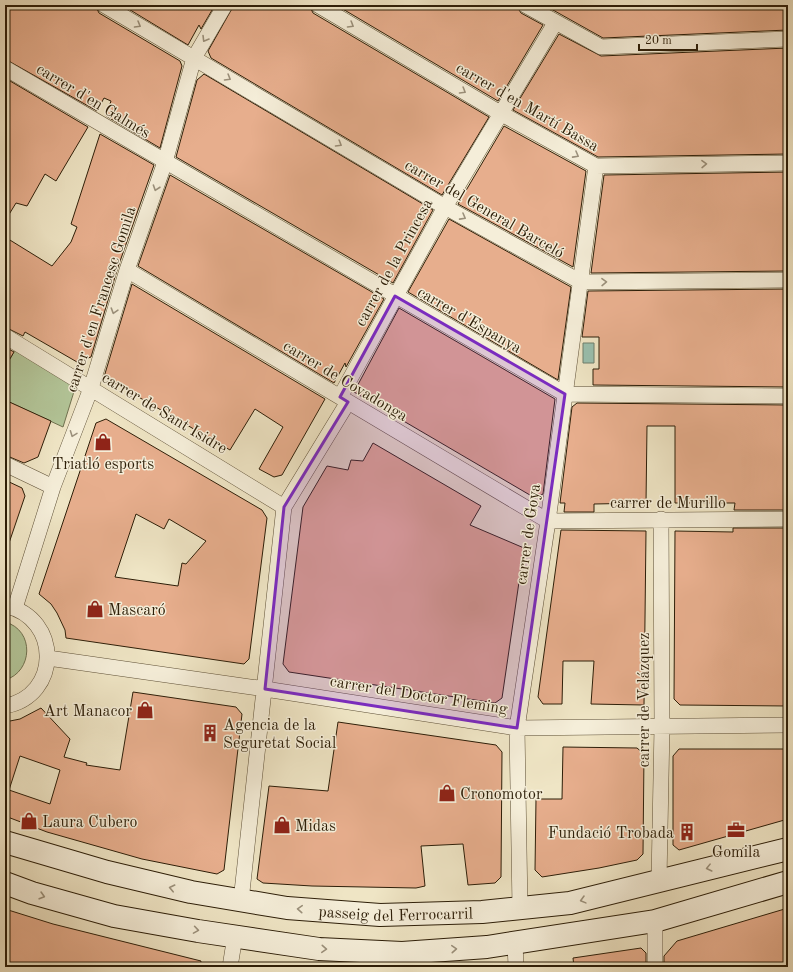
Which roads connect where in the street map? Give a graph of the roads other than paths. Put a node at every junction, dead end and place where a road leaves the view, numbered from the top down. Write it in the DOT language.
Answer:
graph roads {
  1 [pos="104,5"];
  2 [pos="225,5"];
  3 [pos="318,5"];
  4 [pos="525,5"];
  5 [pos="555,23"];
  6 [pos="788,39"];
  7 [pos="194,58"];
  8 [pos="5,68"];
  9 [pos="500,113"];
  10 [pos="164,162"];
  11 [pos="788,163"];
  12 [pos="596,166"];
  13 [pos="445,207"];
  14 [pos="126,270"];
  15 [pos="788,280"];
  16 [pos="581,282"];
  17 [pos="395,296"];
  18 [pos="5,336"];
  19 [pos="91,388"];
  20 [pos="565,394"];
  21 [pos="788,396"];
  22 [pos="344,400"];
  23 [pos="5,464"];
  24 [pos="53,487"];
  25 [pos="284,507"];
  26 [pos="788,519"];
  27 [pos="661,520"];
  28 [pos="548,521"];
  29 [pos="10,607"];
  30 [pos="48,658"];
  31 [pos="265,688"];
  32 [pos="5,706"];
  33 [pos="788,725"];
  34 [pos="662,727"];
  35 [pos="517,728"];
  36 [pos="5,842"];
  37 [pos="788,848"];
  38 [pos="659,880"];
  39 [pos="788,882"];
  40 [pos="5,883"];
  41 [pos="240,901"];
  42 [pos="520,908"];
  43 [pos="655,921"];
  44 [pos="234,936"];
  45 [pos="515,943"];
  46 [pos="230,967"];
  47 [pos="516,967"];
  48 [pos="655,967"];
  1 -- 7 [label="street, carrer del General Barceló, one-way"];
  2 -- 7 [label="street, carrer d'en Francesc Gomila, one-way"];
  3 -- 9 [label="street, carrer d'en Martí Bassa, one-way"];
  4 -- 5 [label="street"];
  5 -- 6 [label="street"];
  5 -- 9 [label="street, carrer de la Princesa"];
  7 -- 10 [label="street, carrer d'en Francesc Gomila"];
  7 -- 13 [label="street, carrer del General Barceló, one-way"];
  8 -- 10 [label="street, carrer d'en Galmés"];
  9 -- 12 [label="street, carrer d'en Martí Bassa, one-way"];
  9 -- 13 [label="street, carrer de la Princesa"];
  10 -- 14 [label="street, carrer d'en Francesc Gomila, one-way"];
  10 -- 17 [label="street, carrer d'Espanya"];
  12 -- 11 [label="street, carrer d'en Martí Bassa, one-way"];
  12 -- 16 [label="street, carrer de Goya"];
  13 -- 16 [label="street, carrer del General Barceló, one-way"];
  13 -- 17 [label="street, carrer de la Princesa"];
  14 -- 19 [label="street, carrer d'en Francesc Gomila, one-way"];
  14 -- 22 [label="street, carrer de Covadonga"];
  16 -- 15 [label="street, carrer del General Barceló, one-way"];
  16 -- 20 [label="street, carrer de Goya"];
  17 -- 20 [label="street, carrer d'Espanya"];
  17 -- 22 [label="street, carrer de la Princesa"];
  18 -- 19 [label="street, carrer de Sant Isidre"];
  19 -- 24 [label="street, carrer d'en Francesc Gomila, one-way"];
  19 -- 25 [label="street, carrer de Sant Isidre"];
  20 -- 21 [label="street, carrer d'Espanya"];
  20 -- 28 [label="street, carrer de Goya"];
  22 -- 25 [label="street, carrer de la Princesa"];
  22 -- 28 [label="street, carrer de Covadonga"];
  23 -- 24 [label="street"];
  24 -- 29 [label="street, carrer d'en Francesc Gomila"];
  25 -- 31 [label="street"];
  26 -- 27 [label="street, carrer de Murillo"];
  27 -- 28 [label="street, carrer de Murillo"];
  27 -- 34 [label="street, carrer de Velázquez"];
  28 -- 35 [label="street, carrer de Goya"];
  29 -- 30 [label="street"];
  30 -- 31 [label="street, carrer del Doctor Fleming"];
  30 -- 32 [label="street"];
  31 -- 35 [label="street, carrer del Doctor Fleming"];
  31 -- 41 [label="street"];
  33 -- 34 [label="street, carrer del Doctor Fleming"];
  34 -- 35 [label="street, carrer del Doctor Fleming"];
  34 -- 38 [label="street, carrer de Velázquez"];
  35 -- 42 [label="street, carrer de Goya"];
  41 -- 36 [label="main road, passeig del Ferrocarril, one-way"];
  37 -- 38 [label="main road, passeig del Ferrocarril, one-way"];
  38 -- 42 [label="main road, passeig del Ferrocarril, one-way"];
  39 -- 43 [label="main road"];
  40 -- 44 [label="main road, one-way"];
  42 -- 41 [label="main road, passeig del Ferrocarril, one-way"];
  43 -- 45 [label="main road"];
  43 -- 48 [label="street"];
  44 -- 45 [label="main road, one-way"];
  44 -- 46 [label="street"];
  45 -- 47 [label="street"];
}
